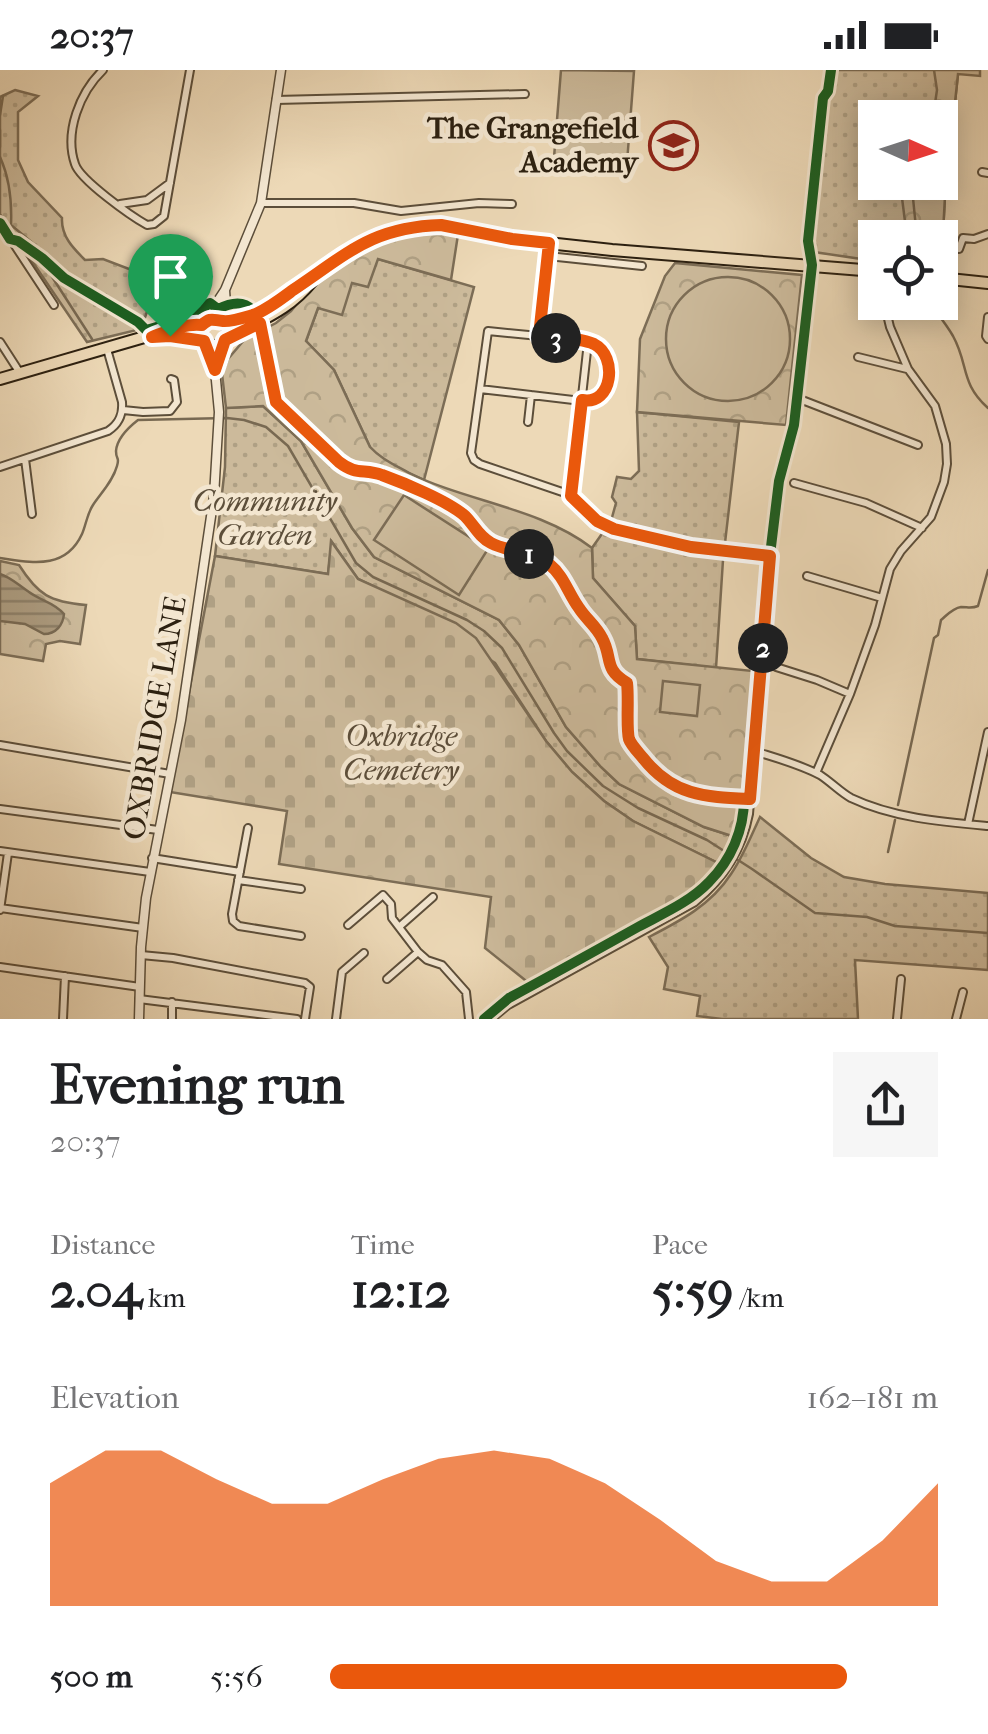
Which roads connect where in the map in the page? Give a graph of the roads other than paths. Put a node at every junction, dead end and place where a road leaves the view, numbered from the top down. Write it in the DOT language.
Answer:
graph roads {
  1 [pos="103,70"];
  2 [pos="190,70"];
  3 [pos="281,70"];
  4 [pos="525,94"];
  5 [pos="276,100"];
  6 [pos="170,182"];
  7 [pos="261,203"];
  8 [pos="118,204"];
  9 [pos="512,204"];
  10 [pos="0,223"];
  11 [pos="988,234"];
  12 [pos="549,243"];
  13 [pos="959,249"];
  14 [pos="548,256"];
  15 [pos="812,265"];
  16 [pos="642,266"];
  17 [pos="858,269"];
  18 [pos="319,273"];
  19 [pos="958,280"];
  20 [pos="988,283"];
  21 [pos="225,290"];
  22 [pos="53,300"];
  23 [pos="988,317"];
  24 [pos="888,320"];
  25 [pos="223,321"];
  26 [pos="203,323"];
  27 [pos="539,336"];
  28 [pos="152,337"];
  29 [pos="988,339"];
  30 [pos="224,341"];
  31 [pos="0,342"];
  32 [pos="204,342"];
  33 [pos="588,342"];
  34 [pos="107,349"];
  35 [pos="858,357"];
  36 [pos="908,369"];
  37 [pos="215,370"];
  38 [pos="20,373"];
  39 [pos="0,378"];
  40 [pos="171,379"];
  41 [pos="480,389"];
  42 [pos="531,395"];
  43 [pos="796,398"];
  44 [pos="582,400"];
  45 [pos="123,410"];
  46 [pos="528,422"];
  47 [pos="918,445"];
  48 [pos="25,459"];
  49 [pos="0,467"];
  50 [pos="794,482"];
  51 [pos="571,496"];
  52 [pos="32,514"];
  53 [pos="922,528"];
  54 [pos="770,556"];
  55 [pos="807,576"];
  56 [pos="882,598"];
  57 [pos="776,667"];
  58 [pos="850,694"];
  59 [pos="988,732"];
  60 [pos="0,745"];
  61 [pos="754,751"];
  62 [pos="170,774"];
  63 [pos="816,774"];
  64 [pos="0,809"];
  65 [pos="968,824"];
  66 [pos="988,826"];
  67 [pos="248,828"];
  68 [pos="158,830"];
  69 [pos="4,852"];
  70 [pos="152,858"];
  71 [pos="150,872"];
  72 [pos="239,876"];
  73 [pos="301,889"];
  74 [pos="433,897"];
  75 [pos="0,909"];
  76 [pos="348,925"];
  77 [pos="399,927"];
  78 [pos="143,928"];
  79 [pos="301,936"];
  80 [pos="418,952"];
  81 [pos="364,953"];
  82 [pos="141,955"];
  83 [pos="0,967"];
  84 [pos="64,976"];
  85 [pos="386,978"];
  86 [pos="903,983"];
  87 [pos="140,987"];
  88 [pos="963,992"];
  89 [pos="139,999"];
  90 [pos="172,1002"];
  91 [pos="63,1019"];
  92 [pos="139,1019"];
  93 [pos="172,1019"];
  94 [pos="298,1019"];
  95 [pos="305,1019"];
  96 [pos="336,1019"];
  97 [pos="469,1019"];
  98 [pos="492,1019"];
  99 [pos="897,1019"];
  100 [pos="956,1019"];
  1 -- 8 [label="street"];
  2 -- 6 [label="street"];
  3 -- 5 [label="street"];
  4 -- 5 [label="street"];
  5 -- 7 [label="street"];
  6 -- 8 [label="street"];
  6 -- 8 [label="street"];
  7 -- 9 [label="street"];
  7 -- 21 [label="street"];
  10 -- 22 [label="street"];
  11 -- 13 [label="street"];
  12 -- 14 [label="street"];
  12 -- 15 [label="main road"];
  12 -- 18 [label="main road"];
  14 -- 16 [label="street"];
  14 -- 27 [label="street"];
  15 -- 17 [label="main road"];
  15 -- 43 [label="street"];
  18 -- 25 [label="main road"];
  18 -- 30 [label="main road"];
  19 -- 20 [label="main road"];
  21 -- 25 [label="street"];
  21 -- 26 [label="street"];
  23 -- 29 [label="street"];
  24 -- 36 [label="street"];
  25 -- 26 [label="main road"];
  25 -- 30 [label="main road"];
  26 -- 28 [label="main road"];
  26 -- 32 [label="main road"];
  27 -- 33 [label="street"];
  27 -- 41 [label="street"];
  28 -- 32 [label="main road"];
  28 -- 34 [label="main road"];
  30 -- 32 [label="main road"];
  30 -- 37 [label="street"];
  31 -- 38 [label="street"];
  32 -- 37 [label="street"];
  33 -- 44 [label="street"];
  33 -- 44 [label="street"];
  34 -- 38 [label="main road"];
  34 -- 45 [label="street"];
  35 -- 36 [label="street"];
  36 -- 53 [label="street"];
  37 -- 62 [label="street, OXBRIDGE LANE"];
  38 -- 39 [label="main road"];
  40 -- 45 [label="street"];
  41 -- 42 [label="street"];
  41 -- 51 [label="street"];
  42 -- 44 [label="street"];
  42 -- 46 [label="street"];
  43 -- 47 [label="street"];
  43 -- 54 [label="street"];
  44 -- 51 [label="street"];
  45 -- 48 [label="street"];
  48 -- 49 [label="street"];
  48 -- 52 [label="street"];
  50 -- 53 [label="street"];
  51 -- 54 [label="street"];
  53 -- 56 [label="street"];
  54 -- 61 [label="street"];
  55 -- 56 [label="street"];
  56 -- 58 [label="street"];
  57 -- 58 [label="street"];
  58 -- 63 [label="street"];
  59 -- 65 [label="street"];
  60 -- 62 [label="street"];
  61 -- 63 [label="street"];
  61 -- 98 [label="street"];
  62 -- 68 [label="street, OXBRIDGE LANE"];
  63 -- 65 [label="street"];
  64 -- 68 [label="street"];
  65 -- 66 [label="street"];
  67 -- 72 [label="street"];
  68 -- 70 [label="street, OXBRIDGE LANE"];
  69 -- 71 [label="street"];
  69 -- 75 [label="street"];
  70 -- 71 [label="street, OXBRIDGE LANE"];
  70 -- 72 [label="street"];
  71 -- 78 [label="street, OXBRIDGE LANE"];
  72 -- 73 [label="street"];
  72 -- 79 [label="street"];
  74 -- 77 [label="street"];
  75 -- 78 [label="street"];
  76 -- 77 [label="street"];
  77 -- 80 [label="street"];
  78 -- 82 [label="street, OXBRIDGE LANE"];
  80 -- 85 [label="street"];
  80 -- 97 [label="street"];
  81 -- 96 [label="street"];
  82 -- 87 [label="street, OXBRIDGE LANE"];
  82 -- 95 [label="street"];
  83 -- 84 [label="street"];
  84 -- 87 [label="street"];
  84 -- 91 [label="street"];
  86 -- 99 [label="street"];
  87 -- 89 [label="street, OXBRIDGE LANE"];
  88 -- 100 [label="street"];
  89 -- 90 [label="street"];
  89 -- 92 [label="street, OXBRIDGE LANE"];
  90 -- 93 [label="street"];
  90 -- 94 [label="street"];
}
